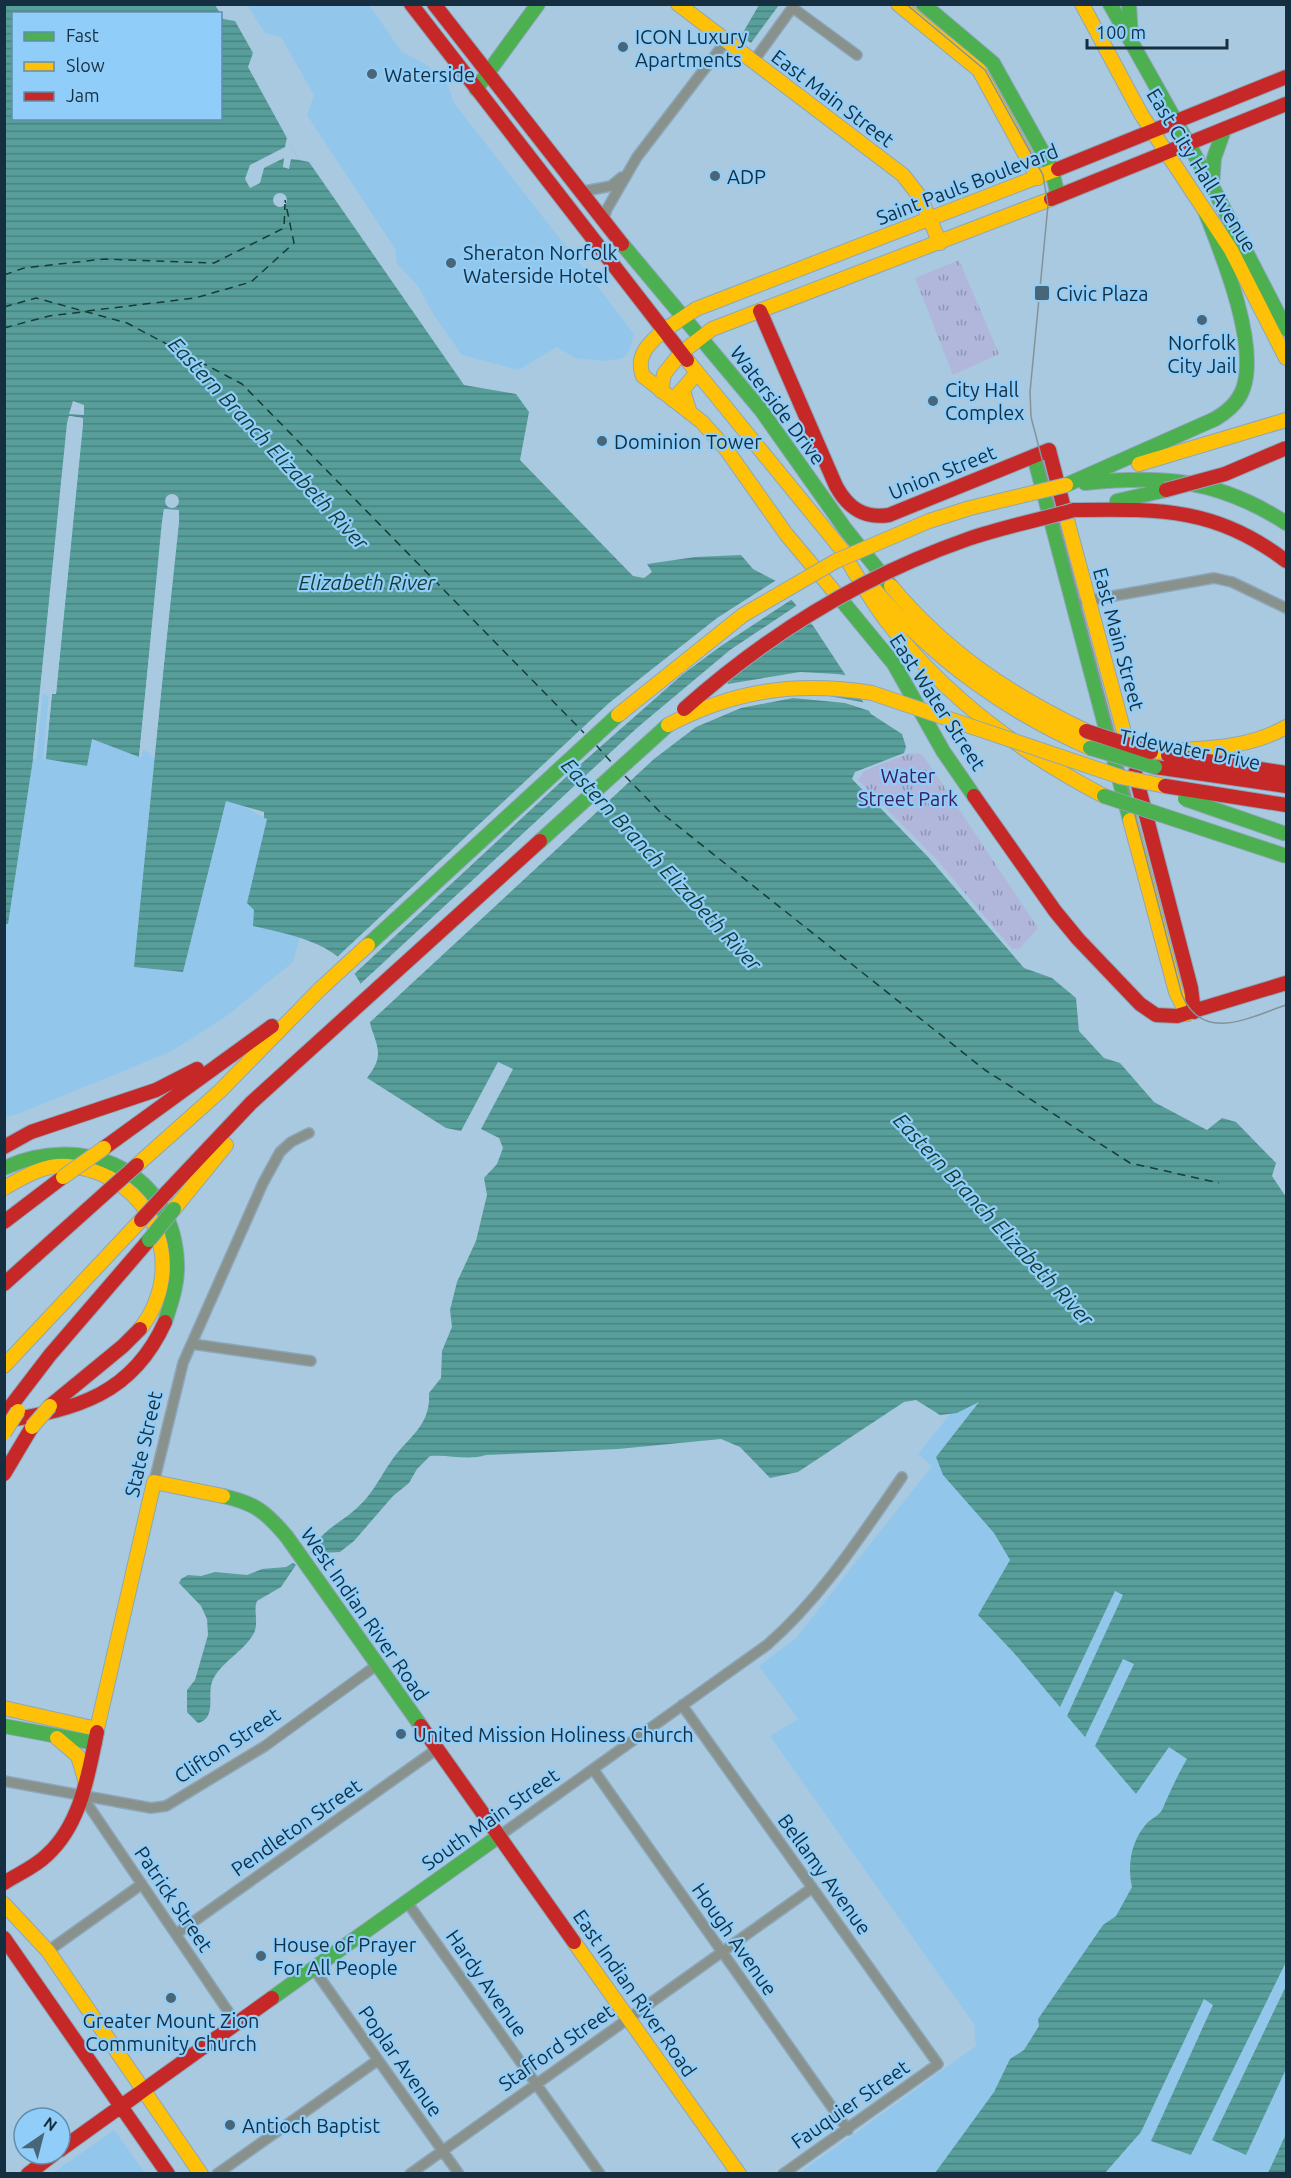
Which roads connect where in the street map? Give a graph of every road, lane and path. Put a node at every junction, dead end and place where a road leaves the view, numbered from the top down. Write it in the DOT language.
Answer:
graph roads {
  1 [pos="411,4"];
  2 [pos="434,4"];
  3 [pos="538,4"];
  4 [pos="678,4"];
  5 [pos="898,4"];
  6 [pos="923,4"];
  7 [pos="1082,4"];
  8 [pos="1110,4"];
  9 [pos="1129,4"];
  10 [pos="794,6"];
  11 [pos="726,40"];
  12 [pos="1101,41"];
  13 [pos="1132,44"];
  14 [pos="856,55"];
  15 [pos="753,62"];
  16 [pos="486,74"];
  17 [pos="1287,76"];
  18 [pos="476,89"];
  19 [pos="1287,104"];
  20 [pos="1175,122"];
  21 [pos="1224,130"];
  22 [pos="1153,132"];
  23 [pos="1188,144"];
  24 [pos="1166,152"];
  25 [pos="1053,172"];
  26 [pos="626,174"];
  27 [pos="1038,178"];
  28 [pos="1212,186"];
  29 [pos="580,192"];
  30 [pos="1058,196"];
  31 [pos="1205,211"];
  32 [pos="931,220"];
  33 [pos="603,221"];
  34 [pos="940,243"];
  35 [pos="833,257"];
  36 [pos="795,271"];
  37 [pos="848,278"];
  38 [pos="760,311"];
  39 [pos="683,317"];
  40 [pos="1287,329"];
  41 [pos="663,331"];
  42 [pos="699,336"];
  43 [pos="681,353"];
  44 [pos="1287,358"];
  45 [pos="697,373"];
  46 [pos="661,391"];
  47 [pos="678,395"];
  48 [pos="1287,420"];
  49 [pos="1287,448"];
  50 [pos="1049,450"];
  51 [pos="1034,456"];
  52 [pos="1066,485"];
  53 [pos="1074,510"];
  54 [pos="1287,523"];
  55 [pos="839,546"];
  56 [pos="1287,561"];
  57 [pos="1089,600"];
  58 [pos="1074,604"];
  59 [pos="1287,608"];
  60 [pos="668,725"];
  61 [pos="1287,727"];
  62 [pos="1151,752"];
  63 [pos="1287,773"];
  64 [pos="1121,777"];
  65 [pos="1287,786"];
  66 [pos="1287,805"];
  67 [pos="1287,834"];
  68 [pos="1287,856"];
  69 [pos="1287,983"];
  70 [pos="319,990"];
  71 [pos="1190,1013"];
  72 [pos="232,1055"];
  73 [pos="287,1071"];
  74 [pos="309,1132"];
  75 [pos="4,1147"];
  76 [pos="4,1168"];
  77 [pos="4,1188"];
  78 [pos="4,1222"];
  79 [pos="4,1284"];
  80 [pos="192,1344"];
  81 [pos="311,1361"];
  82 [pos="4,1366"];
  83 [pos="8,1415"];
  84 [pos="4,1433"];
  85 [pos="4,1474"];
  86 [pos="902,1477"];
  87 [pos="154,1482"];
  88 [pos="377,1665"];
  89 [pos="682,1706"];
  90 [pos="4,1708"];
  91 [pos="4,1726"];
  92 [pos="97,1729"];
  93 [pos="47,1733"];
  94 [pos="94,1743"];
  95 [pos="437,1749"];
  96 [pos="593,1769"];
  97 [pos="4,1781"];
  98 [pos="84,1789"];
  99 [pos="499,1836"];
  100 [pos="4,1883"];
  101 [pos="142,1884"];
  102 [pos="812,1888"];
  103 [pos="407,1902"];
  104 [pos="4,1904"];
  105 [pos="176,1934"];
  106 [pos="4,1938"];
  107 [pos="48,1951"];
  108 [pos="721,1951"];
  109 [pos="313,1968"];
  110 [pos="629,2017"];
  111 [pos="236,2023"];
  112 [pos="378,2060"];
  113 [pos="938,2064"];
  114 [pos="536,2083"];
  115 [pos="144,2090"];
  116 [pos="122,2106"];
  117 [pos="848,2130"];
  118 [pos="72,2141"];
  119 [pos="442,2151"];
  120 [pos="168,2174"];
  121 [pos="201,2174"];
  122 [pos="217,2174"];
  123 [pos="410,2174"];
  124 [pos="459,2174"];
  125 [pos="600,2174"];
  126 [pos="739,2174"];
  127 [pos="783,2174"];
  1 -- 18 [label="main road, Waterside Drive"];
  2 -- 16 [label="main road, Waterside Drive"];
  3 -- 16 [label="main road"];
  4 -- 11 [label="main road, East Main Street"];
  5 -- 27 [label="main road"];
  6 -- 25 [label="main road"];
  7 -- 12 [label="main road, East City Hall Avenue"];
  8 -- 13 [label="main road, East City Hall Avenue"];
  9 -- 13 [label="main road"];
  10 -- 14 [label="street"];
  10 -- 15 [label="street"];
  11 -- 15 [label="main road, East Main Street"];
  11 -- 26 [label="street"];
  12 -- 13 [label="main road"];
  12 -- 22 [label="main road, East City Hall Avenue"];
  13 -- 20 [label="main road, East City Hall Avenue"];
  15 -- 32 [label="main road, East Main Street"];
  16 -- 18 [label="main road"];
  16 -- 29 [label="main road, Waterside Drive"];
  17 -- 20 [label="main road, Saint Pauls Boulevard"];
  18 -- 41 [label="main road, Waterside Drive"];
  19 -- 21 [label="main road"];
  20 -- 22 [label="main road, Saint Pauls Boulevard"];
  20 -- 23 [label="main road, East City Hall Avenue"];
  21 -- 23 [label="main road"];
  21 -- 28 [label="main road"];
  22 -- 24 [label="main road, East City Hall Avenue"];
  22 -- 25 [label="main road, Saint Pauls Boulevard"];
  23 -- 24 [label="main road"];
  23 -- 28 [label="main road, East City Hall Avenue"];
  24 -- 30 [label="main road"];
  24 -- 31 [label="main road, East City Hall Avenue"];
  25 -- 27 [label="main road, Saint Pauls Boulevard"];
  25 -- 30 [label="main road"];
  26 -- 29 [label="street"];
  26 -- 33 [label="street"];
  27 -- 32 [label="main road, Saint Pauls Boulevard"];
  28 -- 40 [label="main road, East City Hall Avenue"];
  29 -- 33 [label="main road, Waterside Drive"];
  30 -- 34 [label="main road"];
  31 -- 44 [label="main road, East City Hall Avenue"];
  31 -- 52 [label="main road"];
  32 -- 34 [label="main road, East Main Street"];
  32 -- 35 [label="main road, Saint Pauls Boulevard"];
  33 -- 39 [label="main road, Waterside Drive"];
  34 -- 37 [label="main road"];
  35 -- 36 [label="main road, Saint Pauls Boulevard"];
  35 -- 37 [label="main road"];
  36 -- 38 [label="main road"];
  36 -- 39 [label="main road, Saint Pauls Boulevard"];
  37 -- 38 [label="main road"];
  38 -- 42 [label="main road"];
  38 -- 51 [label="main road, Union Street"];
  39 -- 41 [label="main road, Saint Pauls Boulevard"];
  39 -- 42 [label="main road, Waterside Drive"];
  41 -- 43 [label="main road, Waterside Drive"];
  41 -- 46 [label="main road, East Water Street"];
  42 -- 43 [label="main road"];
  42 -- 62 [label="main road, Waterside Drive, bridge"];
  43 -- 45 [label="main road, Waterside Drive"];
  43 -- 46 [label="main road"];
  45 -- 47 [label="main road"];
  45 -- 55 [label="main road, Waterside Drive"];
  46 -- 47 [label="main road, East Water Street"];
  47 -- 71 [label="main road, East Water Street"];
  48 -- 52 [label="main road"];
  49 -- 53 [label="main road, bridge"];
  50 -- 51 [label="main road, Union Street"];
  50 -- 57 [label="main road, East Main Street"];
  51 -- 58 [label="main road, East Main Street"];
  52 -- 54 [label="main road"];
  52 -- 70 [label="main road, bridge"];
  53 -- 56 [label="main road"];
  53 -- 60 [label="main road, bridge"];
  55 -- 65 [label="main road, Tidewater Drive, bridge"];
  55 -- 68 [label="main road, bridge"];
  57 -- 58 [label="street"];
  57 -- 59 [label="street"];
  57 -- 71 [label="main road, East Main Street"];
  58 -- 71 [label="main road, East Main Street"];
  60 -- 64 [label="main road, bridge"];
  60 -- 73 [label="main road"];
  61 -- 62 [label="main road"];
  62 -- 63 [label="main road, Tidewater Drive"];
  64 -- 66 [label="main road, bridge"];
  64 -- 67 [label="main road, bridge"];
  69 -- 71 [label="main road, East Water Street"];
  70 -- 72 [label="main road"];
  70 -- 79 [label="main road, bridge"];
  72 -- 75 [label="main road"];
  72 -- 78 [label="main road, bridge"];
  73 -- 82 [label="main road, bridge"];
  73 -- 83 [label="main road, bridge"];
  74 -- 80 [label="street, State Street"];
  76 -- 83 [label="main road"];
  77 -- 85 [label="main road, bridge"];
  80 -- 81 [label="street"];
  80 -- 87 [label="street, State Street"];
  83 -- 84 [label="main road, bridge"];
  86 -- 89 [label="street, South Main Street"];
  87 -- 88 [label="main road, West Indian River Road"];
  87 -- 92 [label="main road, State Street"];
  88 -- 95 [label="main road, West Indian River Road"];
  88 -- 98 [label="street, Clifton Street"];
  89 -- 96 [label="street, South Main Street"];
  89 -- 102 [label="street, Bellamy Avenue"];
  90 -- 92 [label="main road"];
  91 -- 93 [label="main road"];
  92 -- 94 [label="main road, State Street"];
  93 -- 94 [label="main road"];
  93 -- 98 [label="main road"];
  94 -- 98 [label="main road, State Street"];
  95 -- 99 [label="main road, West Indian River Road"];
  95 -- 105 [label="street, Pendleton Street"];
  96 -- 99 [label="street, South Main Street"];
  96 -- 108 [label="street, Hough Avenue"];
  97 -- 98 [label="street, Clifton Street"];
  98 -- 100 [label="main road"];
  98 -- 101 [label="street, Patrick Street"];
  99 -- 103 [label="main road, South Main Street"];
  99 -- 110 [label="main road, East Indian River Road"];
  101 -- 105 [label="street, Patrick Street"];
  101 -- 107 [label="street"];
  102 -- 108 [label="street, Stafford Street"];
  102 -- 113 [label="street, Bellamy Avenue"];
  103 -- 109 [label="main road, South Main Street"];
  103 -- 114 [label="street, Hardy Avenue"];
  104 -- 107 [label="main road"];
  105 -- 111 [label="street, Patrick Street"];
  106 -- 116 [label="main road"];
  107 -- 115 [label="main road"];
  108 -- 110 [label="street, Stafford Street"];
  108 -- 117 [label="street, Hough Avenue"];
  109 -- 111 [label="main road, South Main Street"];
  109 -- 112 [label="street, Poplar Avenue"];
  110 -- 114 [label="street, Stafford Street"];
  110 -- 126 [label="main road, East Indian River Road"];
  111 -- 115 [label="main road, South Main Street"];
  112 -- 119 [label="street, Poplar Avenue"];
  112 -- 122 [label="street"];
  113 -- 117 [label="street, Fauquier Street"];
  114 -- 119 [label="street, Stafford Street"];
  114 -- 125 [label="street, Hardy Avenue"];
  115 -- 116 [label="main road, South Main Street"];
  115 -- 121 [label="main road"];
  116 -- 118 [label="main road, South Main Street"];
  116 -- 120 [label="main road"];
  117 -- 127 [label="street, Fauquier Street"];
  119 -- 123 [label="street, Stafford Street"];
  119 -- 124 [label="street, Poplar Avenue"];
}
